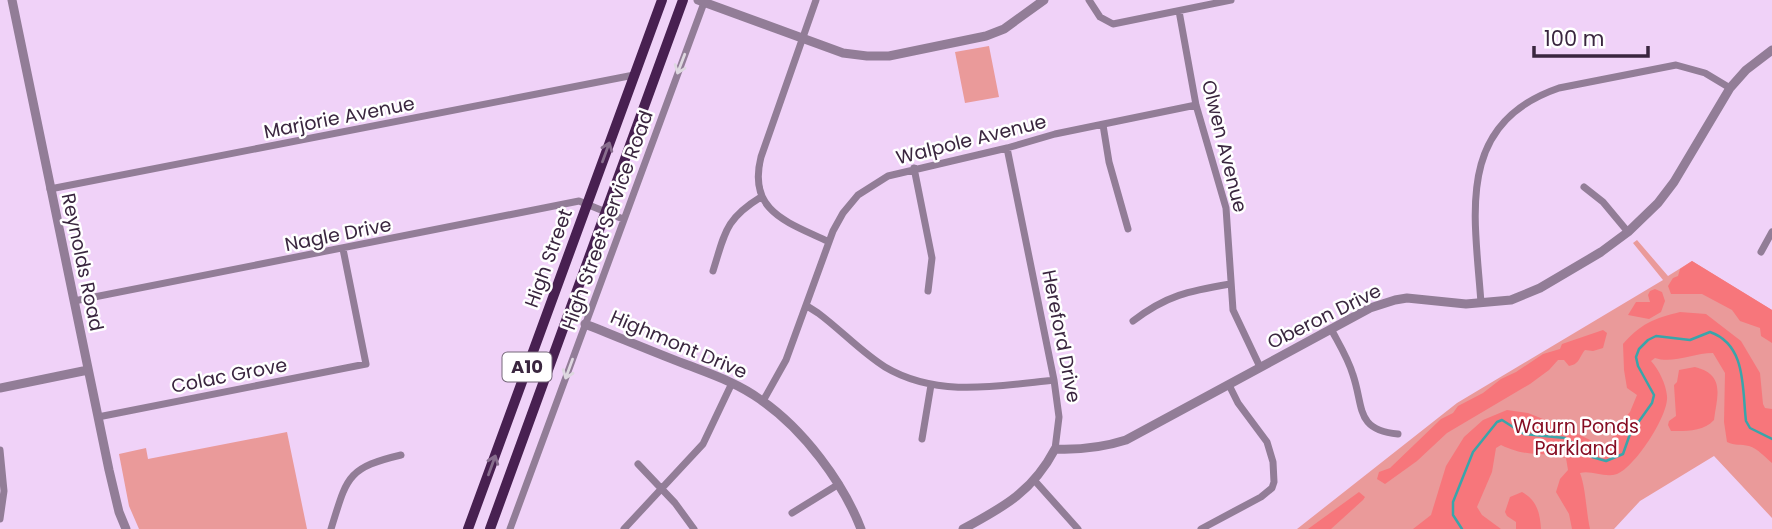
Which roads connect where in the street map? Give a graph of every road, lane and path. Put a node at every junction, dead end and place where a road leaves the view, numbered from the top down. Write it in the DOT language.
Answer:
graph roads {
  1 [pos="15,0"];
  2 [pos="662,0"];
  3 [pos="683,0"];
  4 [pos="816,0"];
  5 [pos="1044,0"];
  6 [pos="1088,0"];
  7 [pos="1231,0"];
  8 [pos="702,1"];
  9 [pos="1179,11"];
  10 [pos="801,39"];
  11 [pos="1772,50"];
  12 [pos="634,75"];
  13 [pos="1730,88"];
  14 [pos="1196,105"];
  15 [pos="1103,125"];
  16 [pos="1007,148"];
  17 [pos="914,168"];
  18 [pos="1584,187"];
  19 [pos="50,189"];
  20 [pos="761,197"];
  21 [pos="587,204"];
  22 [pos="606,212"];
  23 [pos="623,219"];
  24 [pos="1128,229"];
  25 [pos="1628,232"];
  26 [pos="1772,232"];
  27 [pos="829,243"];
  28 [pos="342,249"];
  29 [pos="1761,251"];
  30 [pos="713,271"];
  31 [pos="1230,284"];
  32 [pos="928,291"];
  33 [pos="74,302"];
  34 [pos="1481,303"];
  35 [pos="807,306"];
  36 [pos="1133,321"];
  37 [pos="585,324"];
  38 [pos="1331,329"];
  39 [pos="1260,367"];
  40 [pos="88,370"];
  41 [pos="1054,380"];
  42 [pos="732,383"];
  43 [pos="930,384"];
  44 [pos="1229,385"];
  45 [pos="0,387"];
  46 [pos="763,401"];
  47 [pos="98,417"];
  48 [pos="1398,433"];
  49 [pos="922,439"];
  50 [pos="1055,449"];
  51 [pos="0,450"];
  52 [pos="401,455"];
  53 [pos="638,464"];
  54 [pos="1035,481"];
  55 [pos="839,484"];
  56 [pos="662,489"];
  57 [pos="2,499"];
  58 [pos="792,513"];
  59 [pos="0,519"];
  60 [pos="126,529"];
  61 [pos="331,529"];
  62 [pos="468,529"];
  63 [pos="490,529"];
  64 [pos="510,529"];
  65 [pos="624,529"];
  66 [pos="694,529"];
  67 [pos="861,529"];
  68 [pos="963,529"];
  69 [pos="1078,529"];
  70 [pos="1201,529"];
  1 -- 19 [label="street, Reynolds Road"];
  2 -- 12 [label="highway, High Street / A10"];
  3 -- 22 [label="highway, High Street / A10"];
  4 -- 10 [label="street"];
  5 -- 10 [label="street"];
  6 -- 9 [label="street"];
  7 -- 9 [label="street"];
  8 -- 10 [label="street"];
  8 -- 23 [label="street, High Street Service Road, one-way"];
  9 -- 14 [label="street, Olwen Avenue"];
  10 -- 20 [label="street"];
  11 -- 13 [label="street, Oberon Drive"];
  12 -- 19 [label="street, Marjorie Avenue"];
  21 -- 12 [label="highway, High Street / A10, one-way"];
  13 -- 25 [label="street, Oberon Drive"];
  13 -- 34 [label="street"];
  14 -- 15 [label="street, Walpole Avenue"];
  14 -- 31 [label="street, Olwen Avenue"];
  15 -- 16 [label="street, Walpole Avenue"];
  15 -- 24 [label="street"];
  16 -- 17 [label="street, Walpole Avenue"];
  16 -- 41 [label="street, Hereford Drive"];
  17 -- 27 [label="street, Walpole Avenue"];
  17 -- 32 [label="street"];
  18 -- 25 [label="street"];
  19 -- 33 [label="street, Reynolds Road"];
  20 -- 27 [label="street"];
  20 -- 30 [label="street"];
  21 -- 22 [label="street, Nagle Drive"];
  21 -- 28 [label="street, Nagle Drive"];
  62 -- 21 [label="highway, High Street / A10, one-way"];
  22 -- 23 [label="street"];
  22 -- 63 [label="highway, High Street / A10"];
  23 -- 37 [label="street, High Street Service Road"];
  25 -- 34 [label="street, Oberon Drive"];
  26 -- 29 [label="street"];
  27 -- 35 [label="street, Walpole Avenue"];
  28 -- 33 [label="street, Nagle Drive"];
  28 -- 47 [label="street, Colac Grove"];
  31 -- 36 [label="street"];
  31 -- 39 [label="street, Olwen Avenue"];
  33 -- 40 [label="street, Reynolds Road"];
  34 -- 38 [label="street, Oberon Drive"];
  35 -- 43 [label="street"];
  35 -- 46 [label="street, Walpole Avenue"];
  37 -- 42 [label="street, Highmont Drive"];
  37 -- 64 [label="street, High Street Service Road, one-way"];
  38 -- 39 [label="street, Oberon Drive"];
  38 -- 48 [label="street"];
  39 -- 44 [label="street, Oberon Drive"];
  40 -- 45 [label="street"];
  40 -- 47 [label="street, Reynolds Road"];
  41 -- 43 [label="street"];
  41 -- 50 [label="street, Hereford Drive"];
  42 -- 46 [label="street, Highmont Drive"];
  42 -- 56 [label="street"];
  43 -- 49 [label="street"];
  44 -- 50 [label="street, Oberon Drive"];
  44 -- 70 [label="street"];
  46 -- 55 [label="street, Highmont Drive"];
  47 -- 60 [label="street, Reynolds Road"];
  50 -- 54 [label="street, Hereford Drive"];
  51 -- 57 [label="street"];
  52 -- 61 [label="street"];
  53 -- 56 [label="street"];
  54 -- 68 [label="street, Hereford Drive"];
  54 -- 69 [label="street"];
  55 -- 58 [label="street"];
  55 -- 67 [label="street, Highmont Drive"];
  56 -- 65 [label="street"];
  56 -- 66 [label="street"];
  57 -- 59 [label="street"];
}
